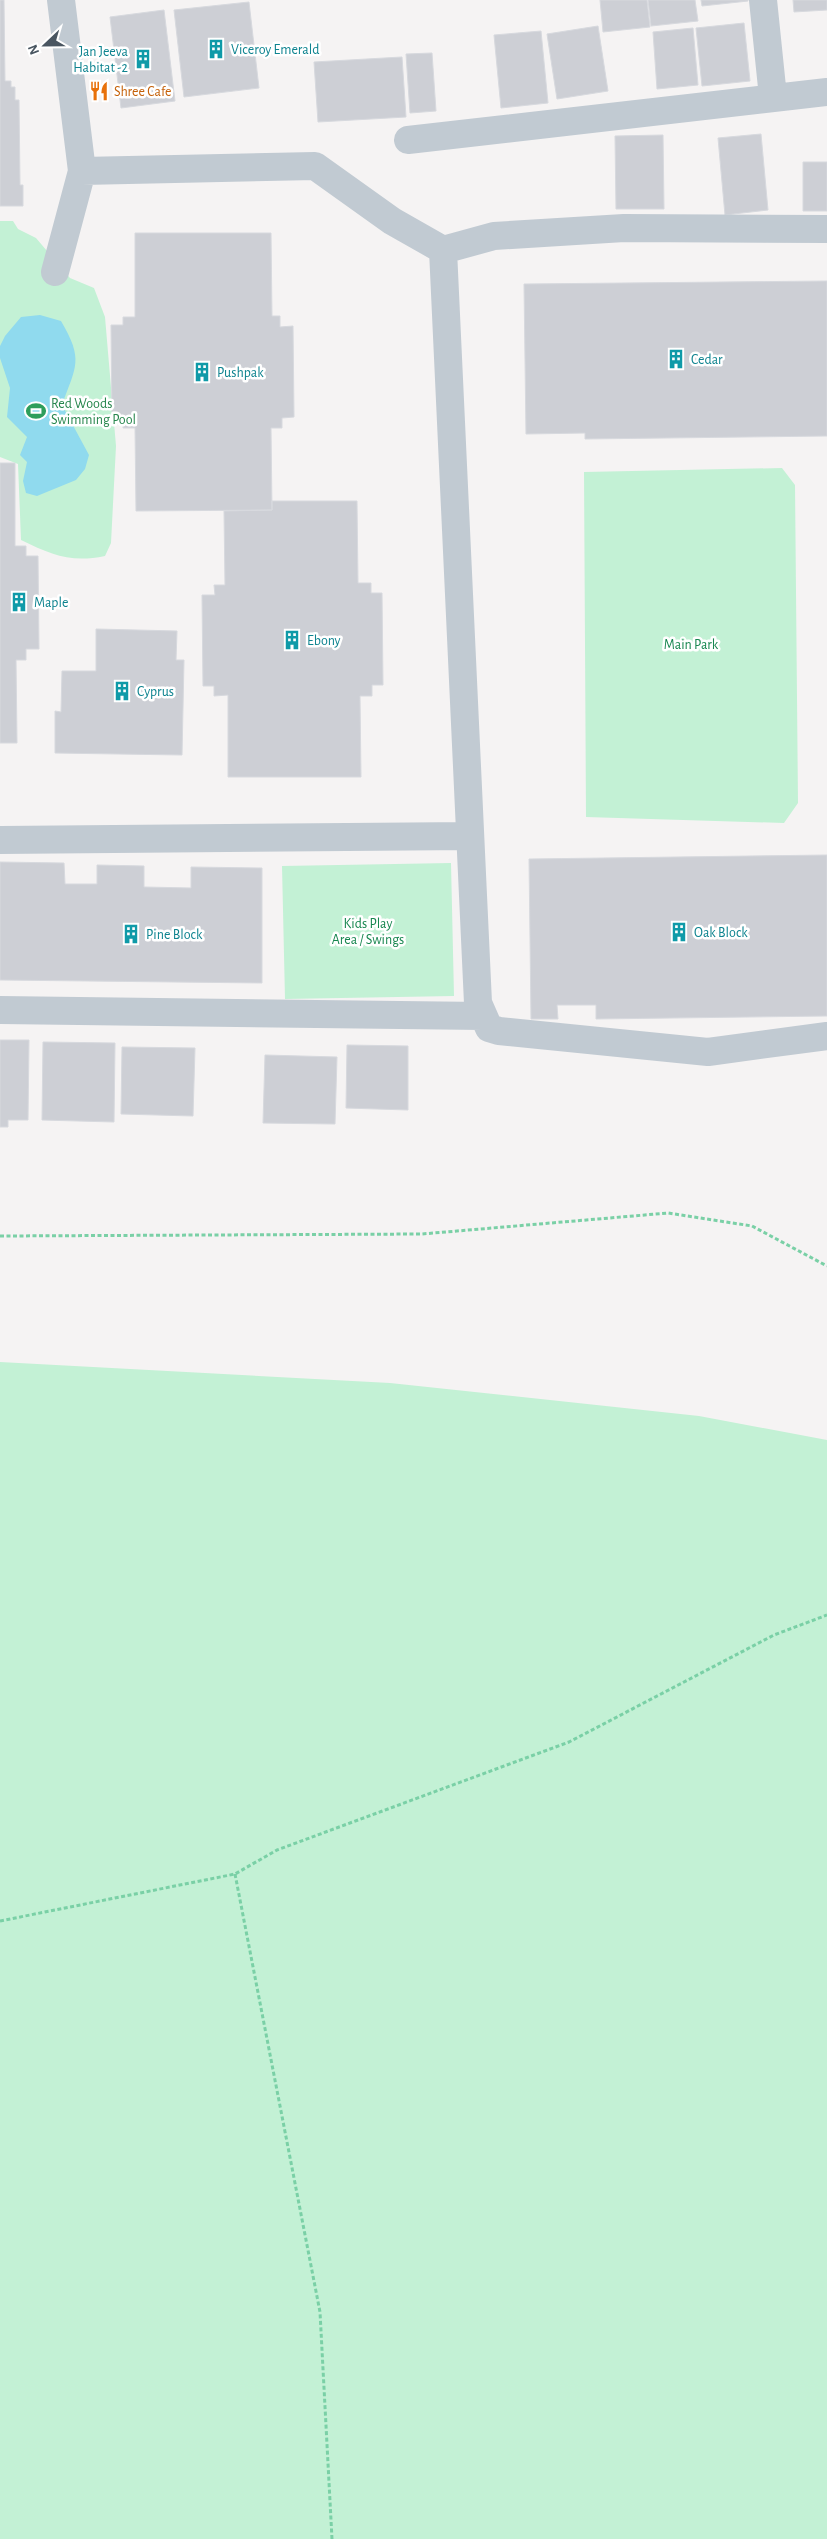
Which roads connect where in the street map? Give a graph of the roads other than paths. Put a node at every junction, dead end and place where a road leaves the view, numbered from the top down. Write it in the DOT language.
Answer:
graph roads {
  1 [pos="61,0"];
  2 [pos="763,0"];
  3 [pos="827,92"];
  4 [pos="773,97"];
  5 [pos="408,140"];
  6 [pos="82,171"];
  7 [pos="827,229"];
  8 [pos="443,250"];
  9 [pos="56,272"];
  10 [pos="470,836"];
  11 [pos="0,840"];
  12 [pos="0,1010"];
  13 [pos="483,1016"];
  14 [pos="827,1036"];
  1 -- 6 [label="street"];
  2 -- 4 [label="street"];
  3 -- 4 [label="street"];
  4 -- 5 [label="street"];
  6 -- 8 [label="street"];
  6 -- 9 [label="street"];
  7 -- 8 [label="street"];
  8 -- 10 [label="street"];
  10 -- 11 [label="street"];
  10 -- 13 [label="street"];
  12 -- 13 [label="street"];
  13 -- 14 [label="street"];
}
